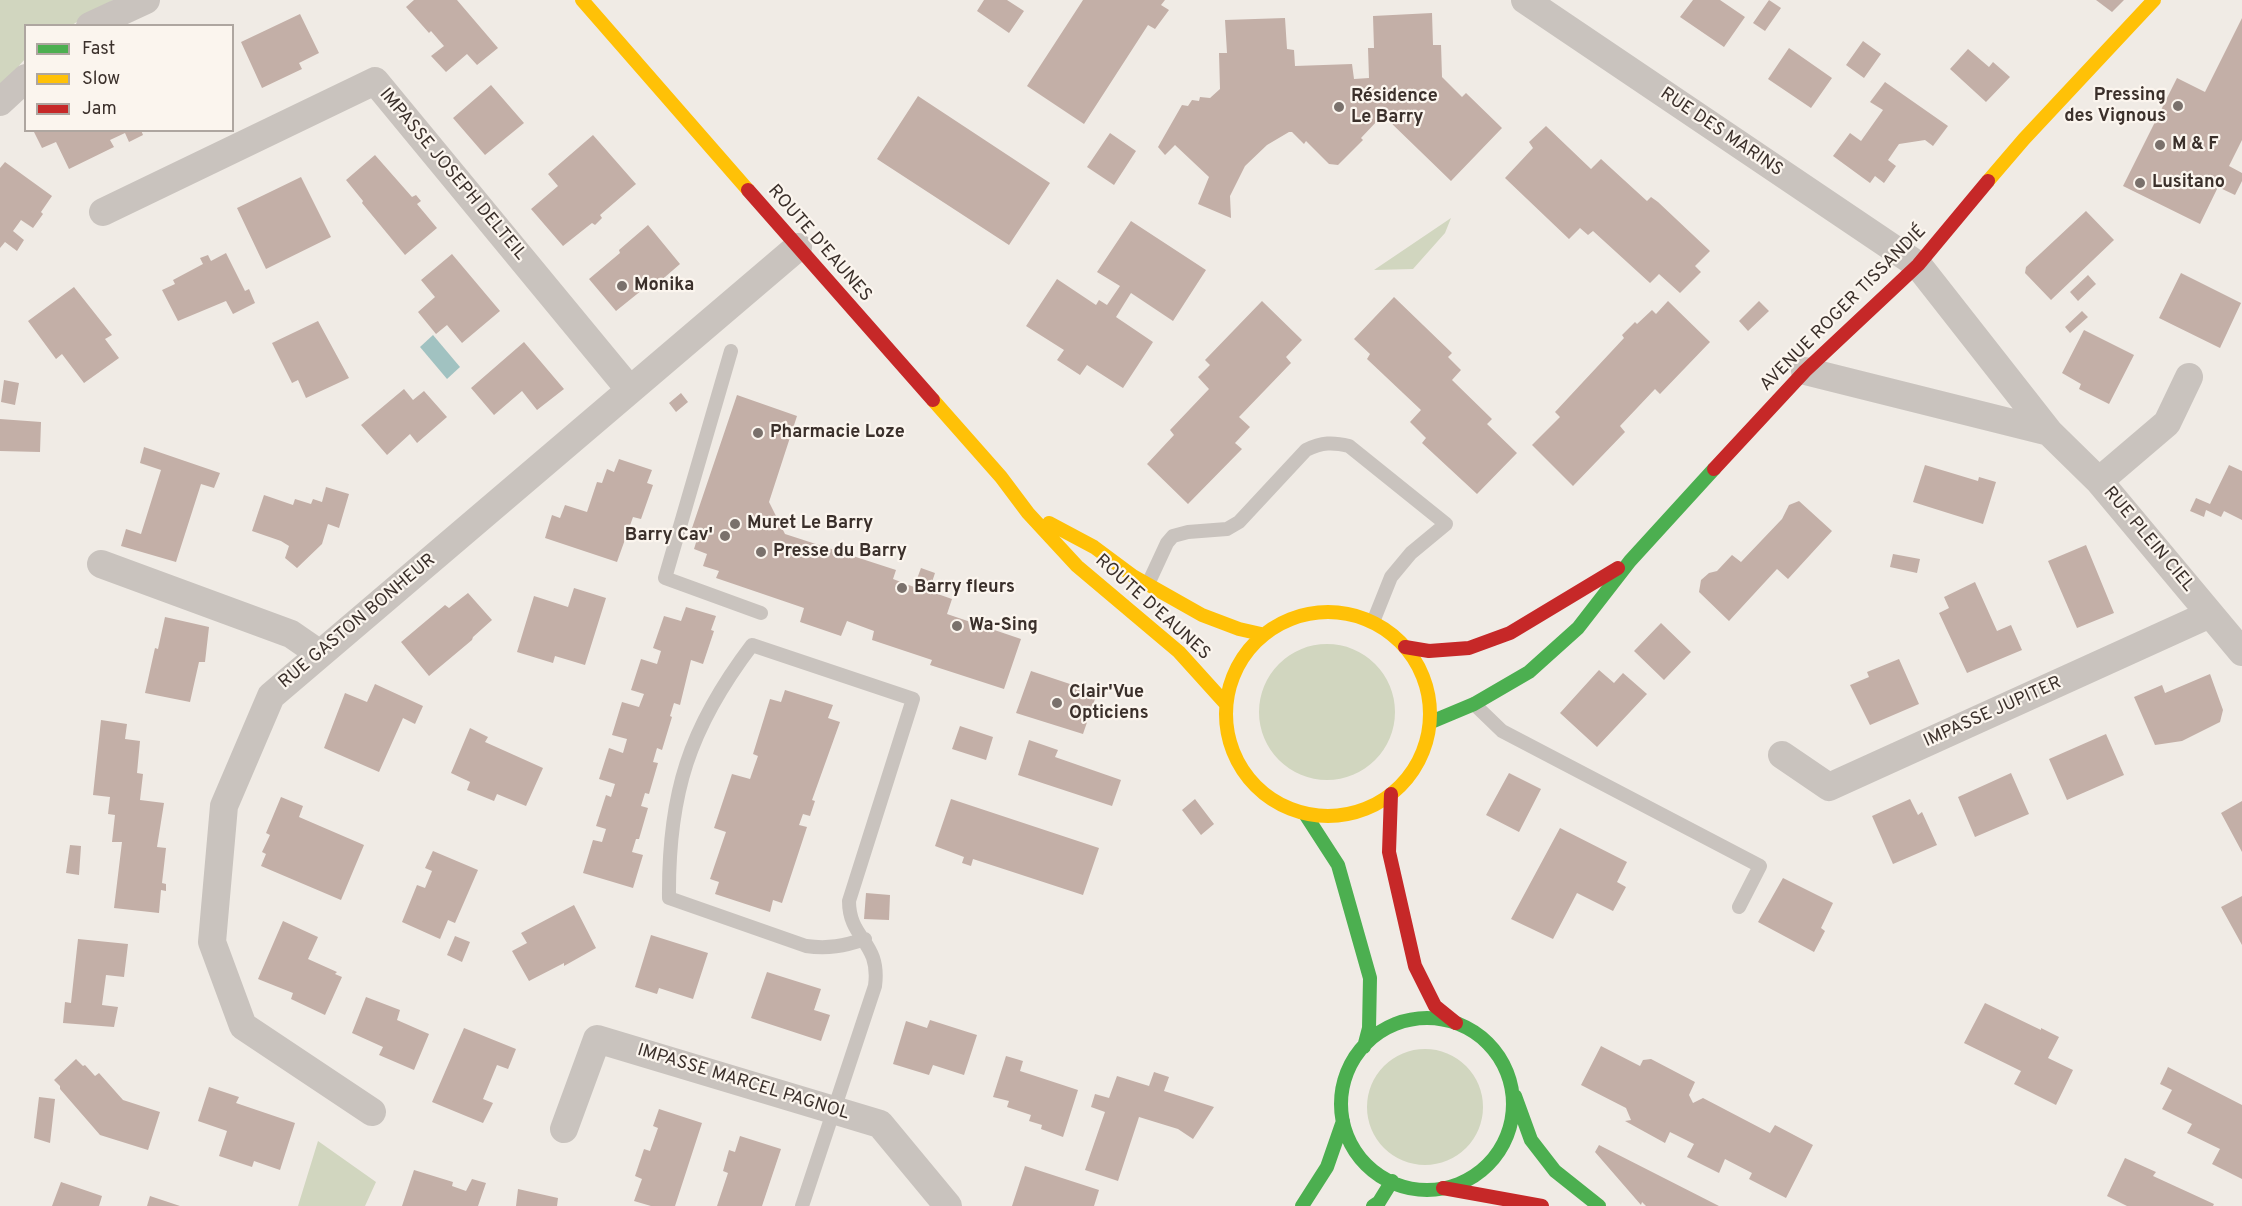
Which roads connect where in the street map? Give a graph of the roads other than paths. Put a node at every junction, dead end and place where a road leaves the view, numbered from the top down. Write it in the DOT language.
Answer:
graph roads {
  1 [pos="146,0"];
  2 [pos="582,0"];
  3 [pos="1525,0"];
  4 [pos="2154,0"];
  5 [pos="94,24"];
  6 [pos="24,80"];
  7 [pos="0,102"];
  8 [pos="103,212"];
  9 [pos="798,247"];
  10 [pos="1918,265"];
  11 [pos="731,351"];
  12 [pos="1805,371"];
  13 [pos="2188,377"];
  14 [pos="630,390"];
  15 [pos="2049,432"];
  16 [pos="2099,481"];
  17 [pos="1028,513"];
  18 [pos="1630,561"];
  19 [pos="101,564"];
  20 [pos="1148,584"];
  21 [pos="761,613"];
  22 [pos="2210,614"];
  23 [pos="1373,622"];
  24 [pos="1261,634"];
  25 [pos="1405,647"];
  26 [pos="2242,652"];
  27 [pos="320,654"];
  28 [pos="1226,704"];
  29 [pos="1474,704"];
  30 [pos="1431,722"];
  31 [pos="1782,755"];
  32 [pos="1391,794"];
  33 [pos="1305,814"];
  34 [pos="1739,907"];
  35 [pos="865,939"];
  36 [pos="1456,1023"];
  37 [pos="1364,1047"];
  38 [pos="1512,1088"];
  39 [pos="833,1110"];
  40 [pos="372,1112"];
  41 [pos="1343,1121"];
  42 [pos="564,1130"];
  43 [pos="1392,1181"];
  44 [pos="1443,1188"];
  45 [pos="802,1206"];
  46 [pos="948,1206"];
  47 [pos="1302,1206"];
  48 [pos="1373,1206"];
  49 [pos="1542,1206"];
  50 [pos="1599,1206"];
  1 -- 5 [label="street"];
  2 -- 9 [label="main road, ROUTE D'EAUNES"];
  3 -- 10 [label="street, RUE DES MARINS"];
  4 -- 10 [label="main road, AVENUE ROGER TISSANDIÉ"];
  6 -- 7 [label="street"];
  8 -- 14 [label="street, IMPASSE JOSEPH DELTEIL"];
  9 -- 14 [label="street, RUE GASTON BONHEUR"];
  9 -- 17 [label="main road, ROUTE D'EAUNES"];
  10 -- 12 [label="main road, AVENUE ROGER TISSANDIÉ"];
  10 -- 15 [label="street, RUE PLEIN CIEL"];
  11 -- 21 [label="lane"];
  12 -- 15 [label="street"];
  12 -- 18 [label="main road, AVENUE ROGER TISSANDIÉ"];
  13 -- 16 [label="street"];
  14 -- 27 [label="street, RUE GASTON BONHEUR"];
  15 -- 16 [label="street, RUE PLEIN CIEL"];
  16 -- 22 [label="street, RUE PLEIN CIEL"];
  17 -- 20 [label="main road, ROUTE D'EAUNES"];
  17 -- 28 [label="main road, ROUTE D'EAUNES"];
  18 -- 25 [label="main road, AVENUE ROGER TISSANDIÉ"];
  18 -- 29 [label="main road, AVENUE ROGER TISSANDIÉ"];
  19 -- 27 [label="street"];
  20 -- 23 [label="lane"];
  20 -- 24 [label="main road, ROUTE D'EAUNES"];
  22 -- 26 [label="street, RUE PLEIN CIEL"];
  22 -- 31 [label="street, IMPASSE JUPITER"];
  23 -- 24 [label="main road"];
  23 -- 25 [label="main road"];
  24 -- 28 [label="main road"];
  25 -- 30 [label="main road"];
  27 -- 40 [label="street, RUE GASTON BONHEUR"];
  28 -- 33 [label="main road"];
  29 -- 30 [label="main road, AVENUE ROGER TISSANDIÉ"];
  29 -- 34 [label="lane"];
  30 -- 32 [label="main road"];
  32 -- 33 [label="main road"];
  32 -- 36 [label="main road"];
  33 -- 37 [label="main road"];
  35 -- 35 [label="lane"];
  35 -- 39 [label="lane"];
  36 -- 37 [label="main road"];
  36 -- 38 [label="main road"];
  37 -- 41 [label="main road"];
  38 -- 44 [label="main road"];
  38 -- 50 [label="main road"];
  39 -- 42 [label="street, IMPASSE MARCEL PAGNOL"];
  39 -- 45 [label="lane"];
  39 -- 46 [label="street, IMPASSE MARCEL PAGNOL"];
  41 -- 43 [label="main road"];
  41 -- 47 [label="main road"];
  43 -- 44 [label="main road"];
  43 -- 48 [label="main road"];
  44 -- 49 [label="main road"];
}
